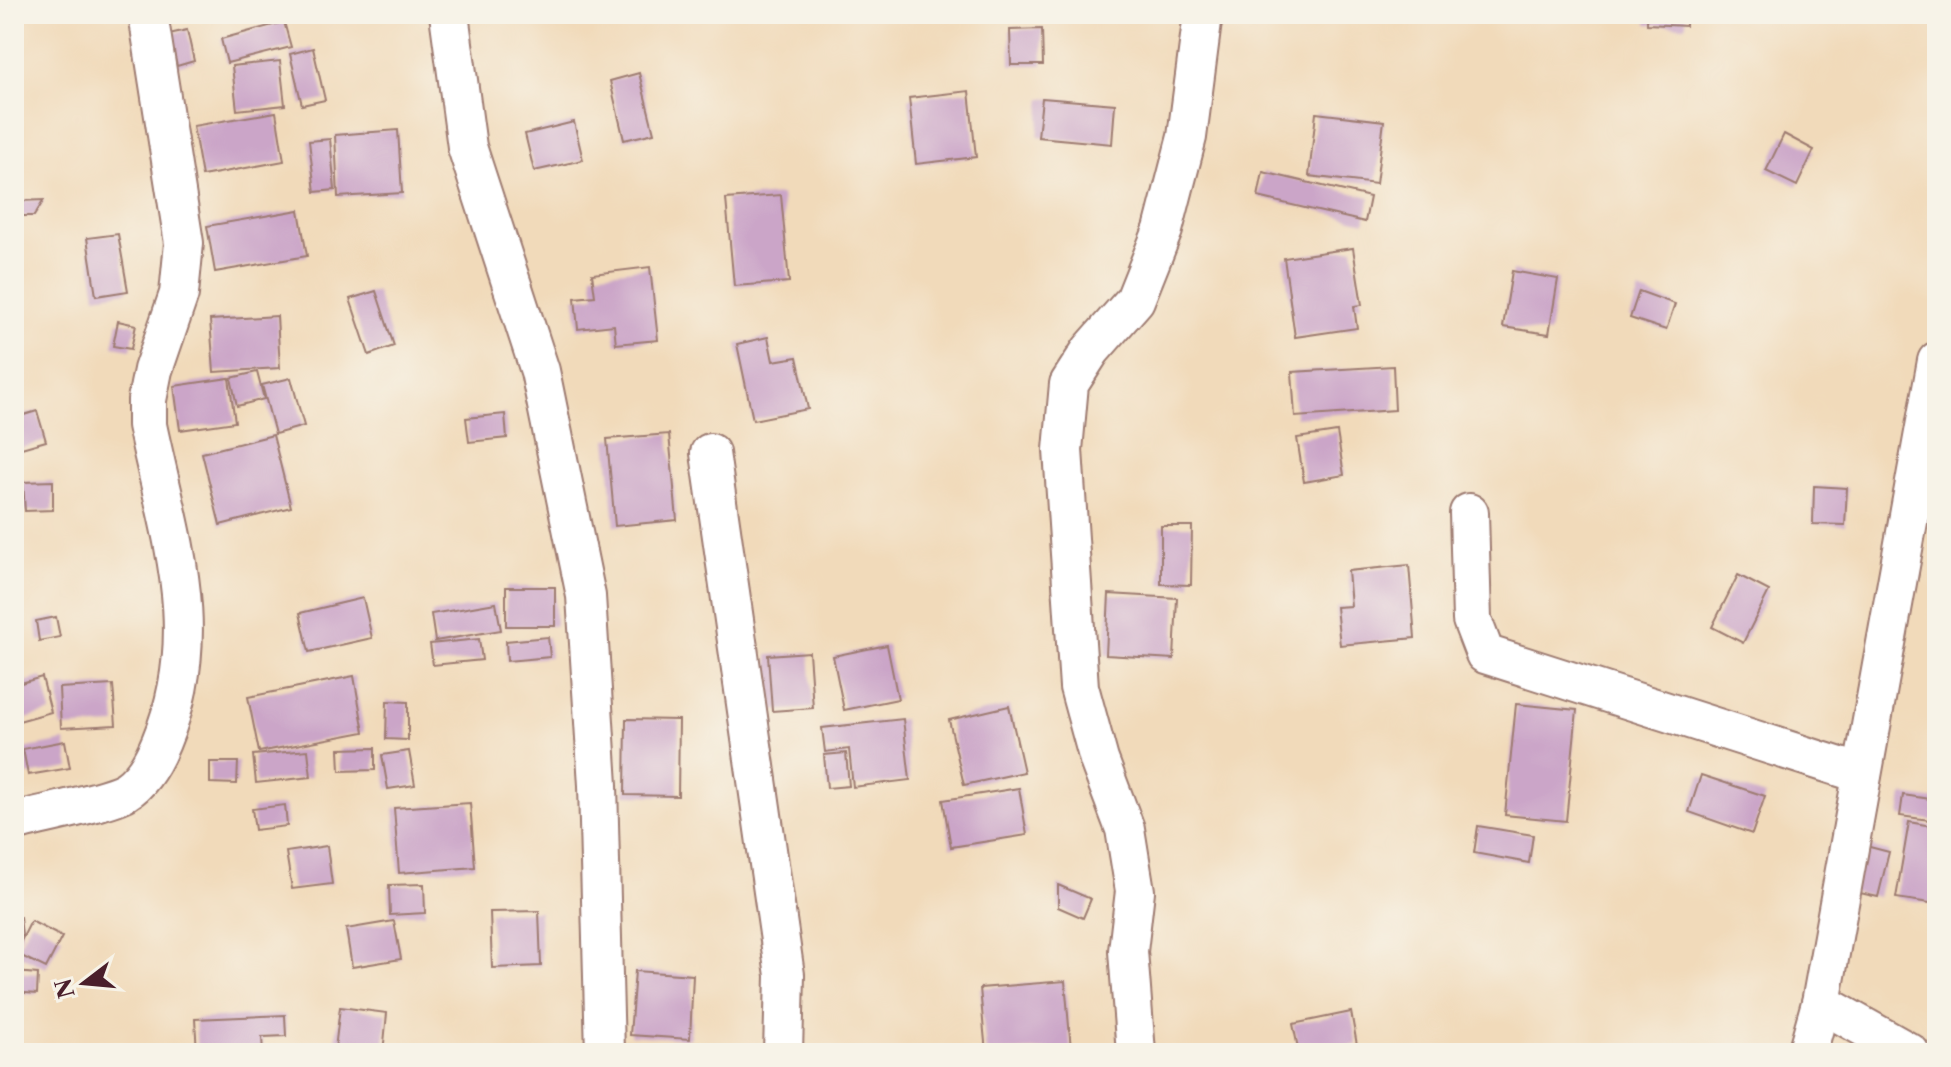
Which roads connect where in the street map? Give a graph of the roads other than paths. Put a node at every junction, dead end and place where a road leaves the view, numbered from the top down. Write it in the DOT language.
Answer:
graph roads {
  1 [pos="148,14"];
  2 [pos="449,14"];
  3 [pos="1203,14"];
  4 [pos="1936,370"];
  5 [pos="710,453"];
  6 [pos="1469,513"];
  7 [pos="1862,774"];
  8 [pos="14,822"];
  9 [pos="1821,1003"];
  10 [pos="605,1053"];
  11 [pos="783,1053"];
  12 [pos="1136,1053"];
  13 [pos="1807,1053"];
  14 [pos="1910,1053"];
  1 -- 8 [label="street"];
  2 -- 10 [label="street"];
  3 -- 12 [label="street"];
  4 -- 7 [label="street"];
  5 -- 11 [label="street"];
  6 -- 7 [label="street"];
  7 -- 9 [label="street"];
  9 -- 13 [label="street"];
  9 -- 14 [label="street"];
}
